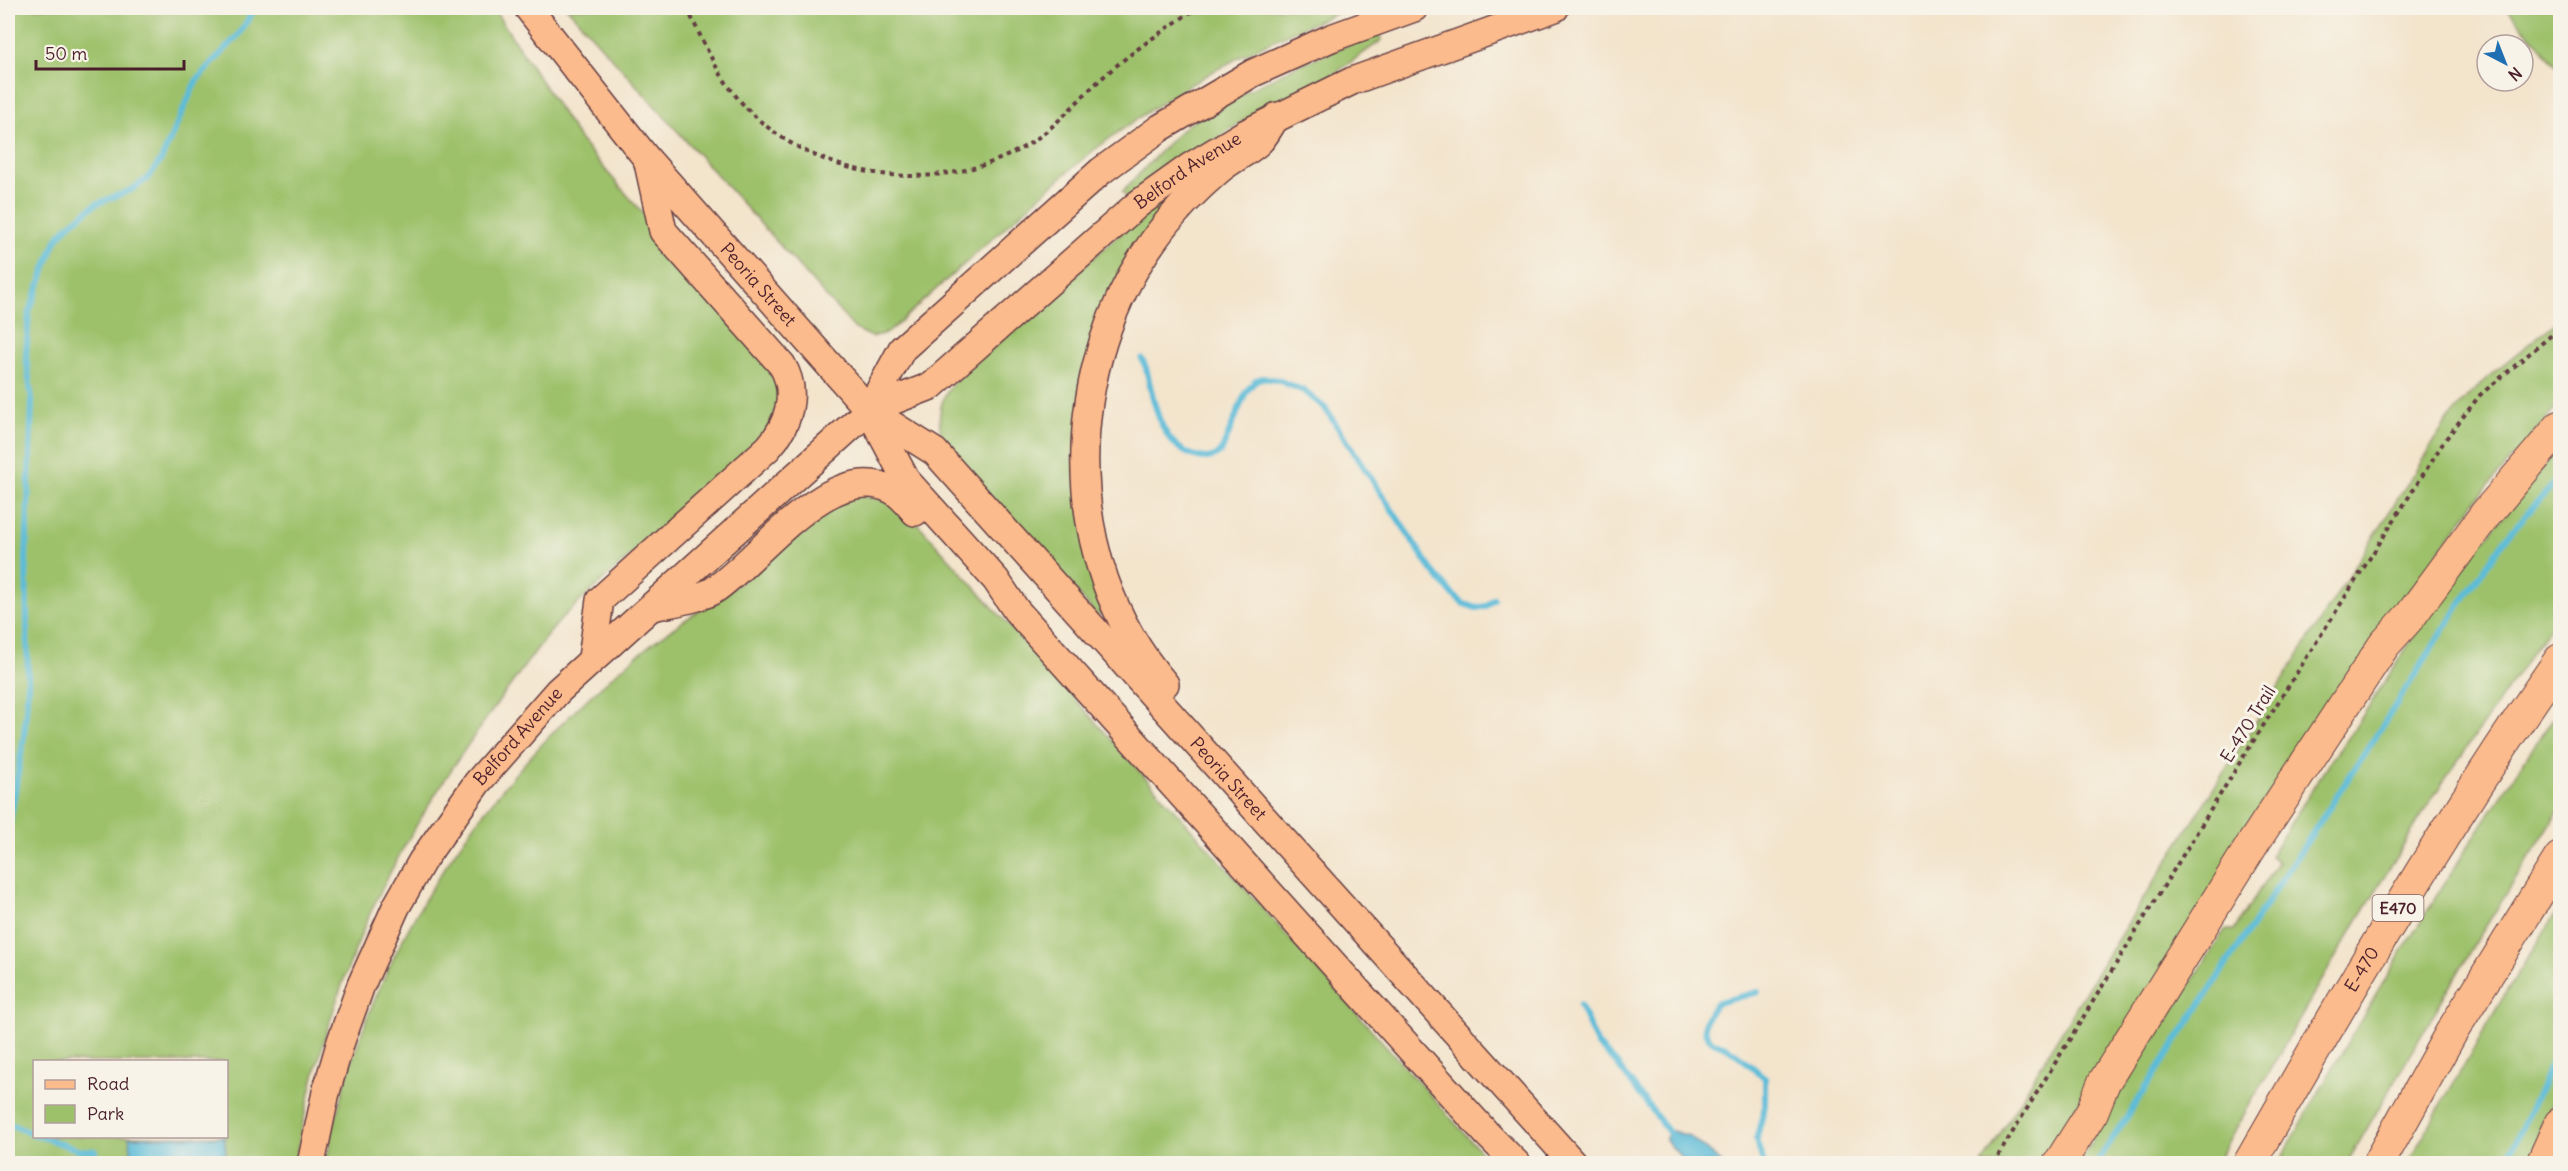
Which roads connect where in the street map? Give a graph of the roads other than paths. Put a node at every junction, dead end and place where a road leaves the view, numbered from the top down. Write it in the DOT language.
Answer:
graph roads {
  1 [pos="528,8"];
  2 [pos="1414,8"];
  3 [pos="1555,8"];
  4 [pos="1277,116"];
  5 [pos="647,159"];
  6 [pos="869,410"];
  7 [pos="2560,427"];
  8 [pos="647,609"];
  9 [pos="1016,610"];
  10 [pos="592,658"];
  11 [pos="2560,660"];
  12 [pos="1252,806"];
  13 [pos="2560,858"];
  14 [pos="2560,1124"];
  15 [pos="2560,1157"];
  16 [pos="311,1164"];
  17 [pos="1517,1164"];
  18 [pos="1574,1164"];
  19 [pos="2060,1164"];
  20 [pos="2249,1164"];
  21 [pos="2378,1164"];
  22 [pos="2542,1164"];
  23 [pos="2557,1164"];
  1 -- 5 [label="main road, Peoria Street"];
  2 -- 6 [label="main road, Belford Avenue"];
  3 -- 4 [label="main road, Belford Avenue"];
  4 -- 6 [label="main road, Belford Avenue"];
  4 -- 12 [label="main road"];
  5 -- 6 [label="main road, Peoria Street"];
  5 -- 10 [label="main road"];
  6 -- 8 [label="main road, Belford Avenue"];
  6 -- 9 [label="main road, Peoria Street"];
  6 -- 12 [label="main road, Peoria Street"];
  7 -- 19 [label="highway"];
  8 -- 9 [label="main road"];
  8 -- 10 [label="main road, Belford Avenue"];
  9 -- 17 [label="main road, Peoria Street"];
  10 -- 16 [label="main road, Belford Avenue"];
  11 -- 20 [label="highway, E-470 / E470"];
  12 -- 18 [label="main road, Peoria Street"];
  13 -- 21 [label="highway"];
  14 -- 22 [label="highway"];
  15 -- 23 [label="highway"];
}
